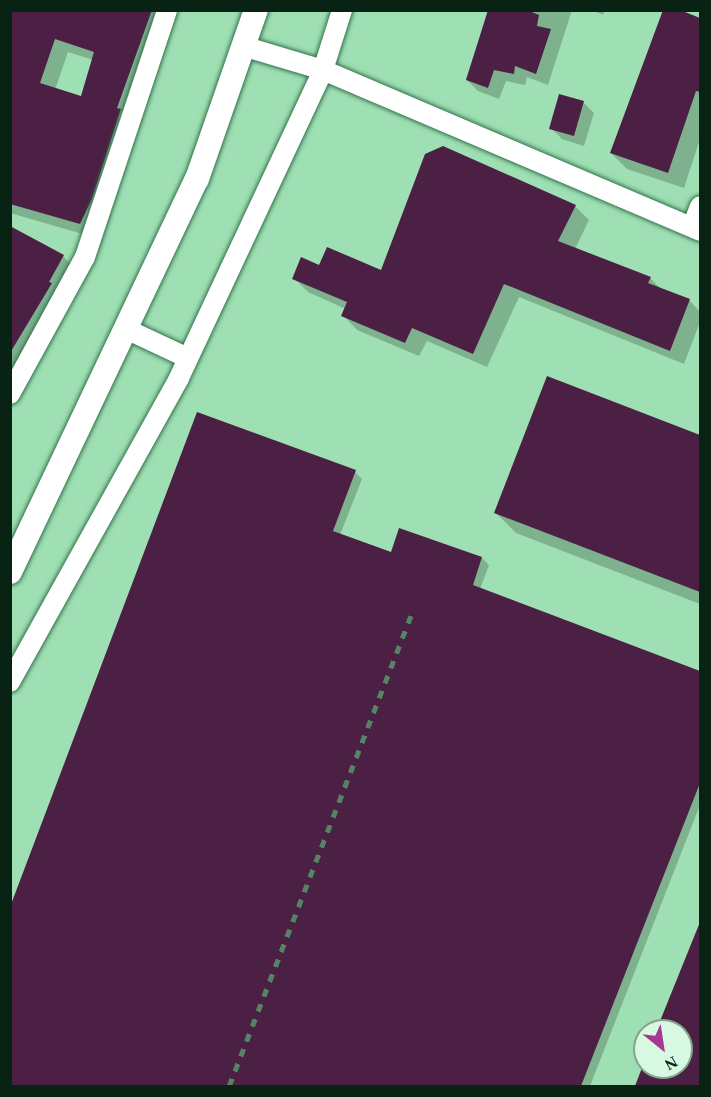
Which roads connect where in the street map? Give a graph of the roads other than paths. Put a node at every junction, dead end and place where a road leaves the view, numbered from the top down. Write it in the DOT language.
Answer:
graph roads {
  1 [pos="167,10"];
  2 [pos="256,10"];
  3 [pos="342,10"];
  4 [pos="246,47"];
  5 [pos="323,70"];
  6 [pos="700,206"];
  7 [pos="696,229"];
  8 [pos="126,329"];
  9 [pos="188,358"];
  10 [pos="10,394"];
  11 [pos="10,572"];
  12 [pos="10,682"];
  1 -- 10 [label="street"];
  2 -- 4 [label="street"];
  3 -- 5 [label="street"];
  4 -- 5 [label="street"];
  4 -- 8 [label="street"];
  5 -- 7 [label="street"];
  5 -- 9 [label="street"];
  6 -- 7 [label="street"];
  8 -- 9 [label="street"];
  8 -- 11 [label="street"];
  9 -- 12 [label="street"];
}
